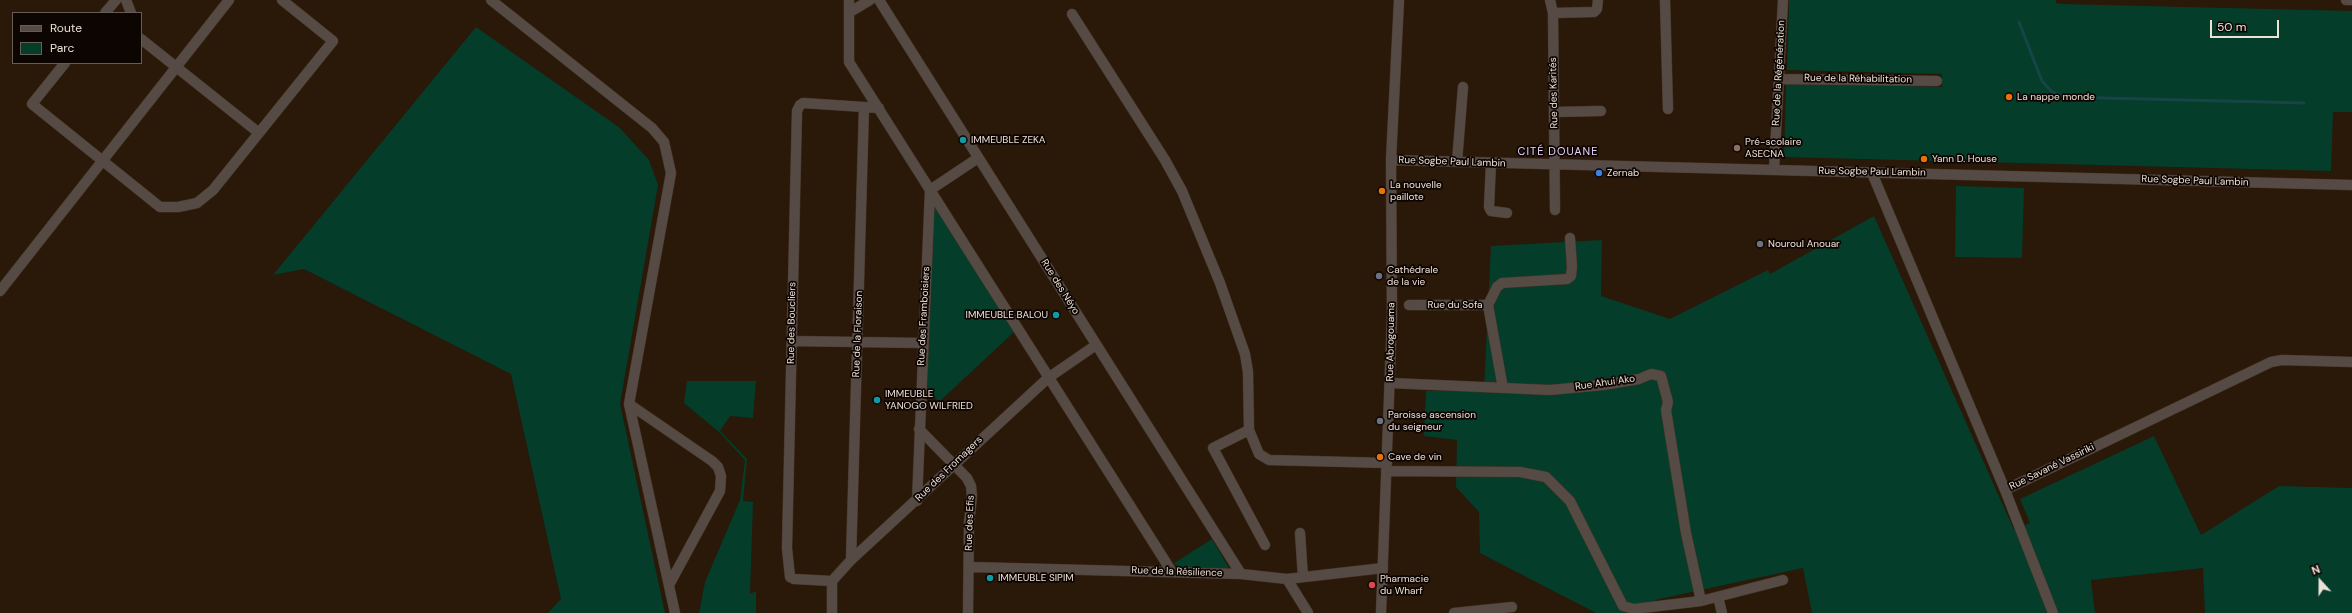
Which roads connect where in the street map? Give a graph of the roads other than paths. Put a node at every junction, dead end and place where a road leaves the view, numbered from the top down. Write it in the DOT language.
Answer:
graph roads {
  1 [pos="116,0"];
  2 [pos="126,0"];
  3 [pos="229,0"];
  4 [pos="282,0"];
  5 [pos="491,0"];
  6 [pos="849,0"];
  7 [pos="870,0"];
  8 [pos="879,0"];
  9 [pos="1399,0"];
  10 [pos="1550,0"];
  11 [pos="1598,0"];
  12 [pos="1665,0"];
  13 [pos="1783,0"];
  14 [pos="2346,0"];
  15 [pos="2352,0"];
  16 [pos="107,12"];
  17 [pos="131,12"];
  18 [pos="850,12"];
  19 [pos="1553,13"];
  20 [pos="1072,14"];
  21 [pos="142,40"];
  22 [pos="64,64"];
  23 [pos="176,67"];
  24 [pos="1779,79"];
  25 [pos="1938,81"];
  26 [pos="1463,87"];
  27 [pos="864,107"];
  28 [pos="879,108"];
  29 [pos="1668,109"];
  30 [pos="1600,111"];
  31 [pos="1554,112"];
  32 [pos="259,133"];
  33 [pos="978,158"];
  34 [pos="1391,160"];
  35 [pos="103,161"];
  36 [pos="1457,162"];
  37 [pos="1491,163"];
  38 [pos="1556,166"];
  39 [pos="1774,170"];
  40 [pos="1872,173"];
  41 [pos="2352,185"];
  42 [pos="930,190"];
  43 [pos="1555,210"];
  44 [pos="1507,214"];
  45 [pos="1570,238"];
  46 [pos="0,291"];
  47 [pos="1409,305"];
  48 [pos="1488,305"];
  49 [pos="792,342"];
  50 [pos="857,343"];
  51 [pos="922,343"];
  52 [pos="1096,345"];
  53 [pos="2352,362"];
  54 [pos="1048,378"];
  55 [pos="1390,383"];
  56 [pos="1503,388"];
  57 [pos="628,404"];
  58 [pos="919,429"];
  59 [pos="1249,430"];
  60 [pos="953,464"];
  61 [pos="1387,467"];
  62 [pos="2005,490"];
  63 [pos="917,500"];
  64 [pos="1300,533"];
  65 [pos="1266,545"];
  66 [pos="851,560"];
  67 [pos="970,567"];
  68 [pos="1383,568"];
  69 [pos="1172,572"];
  70 [pos="1241,574"];
  71 [pos="1303,577"];
  72 [pos="1286,579"];
  73 [pos="1783,580"];
  74 [pos="832,581"];
  75 [pos="670,585"];
  76 [pos="1718,597"];
  77 [pos="1701,601"];
  78 [pos="1512,607"];
  79 [pos="675,613"];
  80 [pos="832,613"];
  81 [pos="968,613"];
  82 [pos="1308,613"];
  83 [pos="1381,613"];
  84 [pos="1453,613"];
  85 [pos="1722,613"];
  86 [pos="2053,613"];
  1 -- 16 [label="street"];
  2 -- 17 [label="street"];
  3 -- 23 [label="street"];
  4 -- 32 [label="street"];
  5 -- 57 [label="street"];
  6 -- 18 [label="street"];
  7 -- 18 [label="street"];
  8 -- 33 [label="street, Rue des Néyo"];
  9 -- 34 [label="street, Rue Abrogouama"];
  10 -- 19 [label="street, Rue des Karités"];
  11 -- 19 [label="street"];
  12 -- 29 [label="street"];
  13 -- 24 [label="street, Rue de la Régénération"];
  14 -- 15 [label="street"];
  18 -- 28 [label="street"];
  19 -- 31 [label="street, Rue des Karités"];
  20 -- 59 [label="street"];
  21 -- 23 [label="street"];
  22 -- 35 [label="street"];
  23 -- 32 [label="street"];
  23 -- 35 [label="street"];
  24 -- 25 [label="street, Rue de la Réhabilitation"];
  24 -- 39 [label="street, Rue de la Régénération"];
  26 -- 36 [label="street"];
  27 -- 28 [label="street, Rue des Boucliers"];
  27 -- 49 [label="street, Rue des Boucliers"];
  27 -- 50 [label="street, Rue de la Floraison"];
  28 -- 42 [label="street"];
  30 -- 31 [label="street"];
  31 -- 38 [label="street, Rue des Karités"];
  32 -- 35 [label="street"];
  33 -- 42 [label="street"];
  33 -- 52 [label="street, Rue des Néyo"];
  34 -- 36 [label="street, Rue Sogbe Paul Lambin"];
  34 -- 55 [label="street, Rue Abrogouama"];
  35 -- 46 [label="street"];
  36 -- 37 [label="street, Rue Sogbe Paul Lambin"];
  37 -- 38 [label="street, Rue Sogbe Paul Lambin"];
  37 -- 44 [label="street"];
  38 -- 39 [label="street, Rue Sogbe Paul Lambin"];
  38 -- 43 [label="street, Rue des Karités"];
  39 -- 40 [label="street, Rue Sogbe Paul Lambin"];
  40 -- 41 [label="street, Rue Sogbe Paul Lambin"];
  40 -- 62 [label="street, Rue Savané Vassiriki"];
  42 -- 51 [label="street, Rue des Framboisiers"];
  42 -- 54 [label="street"];
  45 -- 48 [label="street"];
  47 -- 48 [label="street, Rue du Sofa"];
  48 -- 56 [label="street, Rue du Sofa"];
  49 -- 50 [label="street"];
  49 -- 74 [label="street, Rue des Boucliers"];
  50 -- 51 [label="street"];
  50 -- 66 [label="street, Rue de la Floraison"];
  51 -- 58 [label="street, Rue des Framboisiers"];
  52 -- 54 [label="street, Rue des Fromagers"];
  52 -- 70 [label="street, Rue des Néyo"];
  53 -- 62 [label="street, Rue Savané Vassiriki"];
  54 -- 60 [label="street, Rue des Fromagers"];
  54 -- 69 [label="street"];
  55 -- 56 [label="street, Rue Ahui Ako"];
  55 -- 61 [label="street, Rue Abrogouama"];
  56 -- 77 [label="street, Rue Ahui Ako"];
  57 -- 75 [label="street"];
  57 -- 75 [label="street"];
  58 -- 60 [label="street, Rue des Efis"];
  58 -- 63 [label="street, Rue des Framboisiers"];
  59 -- 61 [label="street"];
  59 -- 65 [label="street"];
  60 -- 63 [label="street, Rue des Fromagers"];
  60 -- 67 [label="street, Rue des Efis"];
  61 -- 68 [label="street, Rue Abrogouama"];
  61 -- 77 [label="street"];
  62 -- 86 [label="street"];
  63 -- 66 [label="street, Rue des Fromagers"];
  64 -- 71 [label="street"];
  66 -- 74 [label="street, Rue des Fromagers"];
  67 -- 69 [label="street, Rue de la Résilience"];
  67 -- 81 [label="street, Rue des Efis"];
  68 -- 71 [label="street, Rue de la Résilience"];
  68 -- 83 [label="street, Rue Abrogouama"];
  69 -- 70 [label="street, Rue de la Résilience"];
  70 -- 72 [label="street, Rue de la Résilience"];
  71 -- 72 [label="street, Rue de la Résilience"];
  72 -- 82 [label="street"];
  73 -- 76 [label="street"];
  74 -- 80 [label="street"];
  75 -- 79 [label="street"];
  76 -- 77 [label="street"];
  76 -- 85 [label="street"];
  78 -- 84 [label="street"];
}
